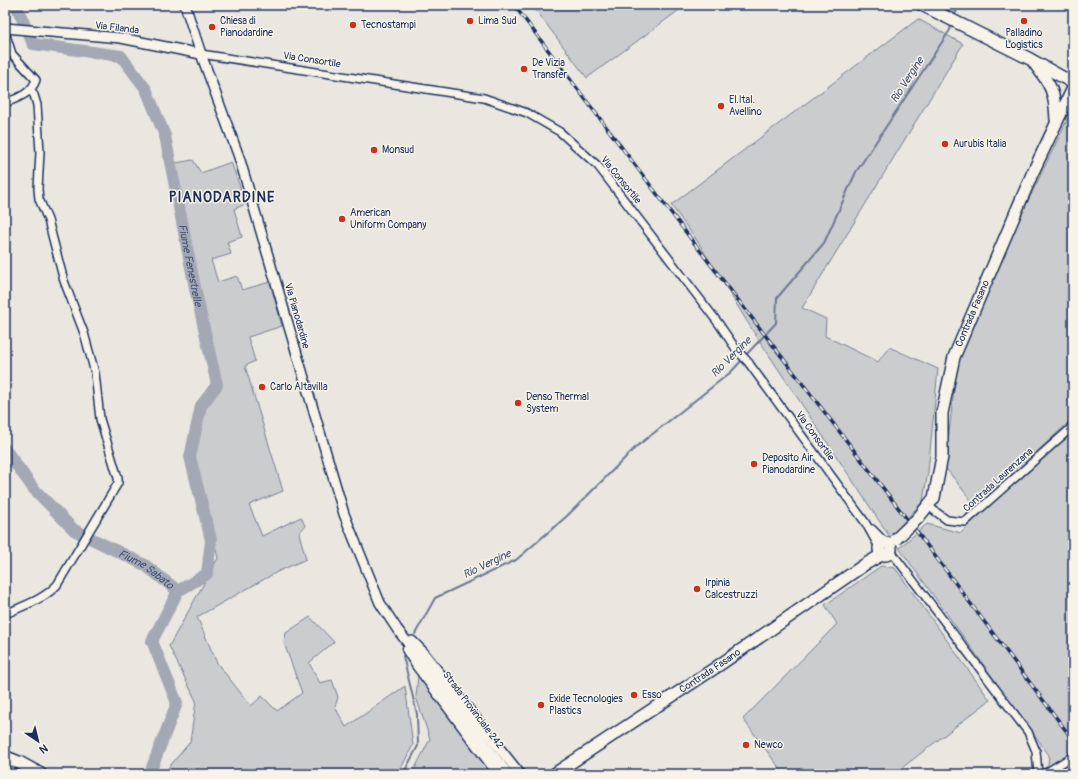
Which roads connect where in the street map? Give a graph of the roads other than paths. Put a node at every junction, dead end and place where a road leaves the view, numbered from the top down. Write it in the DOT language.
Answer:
graph roads {
  1 [pos="185,5"];
  2 [pos="926,6"];
  3 [pos="5,28"];
  4 [pos="5,32"];
  5 [pos="201,54"];
  6 [pos="1030,59"];
  7 [pos="1073,83"];
  8 [pos="1073,88"];
  9 [pos="30,90"];
  10 [pos="5,103"];
  11 [pos="1073,106"];
  12 [pos="1056,123"];
  13 [pos="1073,423"];
  14 [pos="928,506"];
  15 [pos="887,548"];
  16 [pos="5,614"];
  17 [pos="397,629"];
  18 [pos="1073,756"];
  19 [pos="5,757"];
  20 [pos="5,764"];
  21 [pos="517,773"];
  22 [pos="31,774"];
  23 [pos="40,774"];
  24 [pos="498,774"];
  25 [pos="554,774"];
  26 [pos="1038,774"];
  27 [pos="1044,774"];
  1 -- 5 [label="street, Via Pianodardine"];
  2 -- 6 [label="main road"];
  3 -- 5 [label="street, Via Filanda"];
  4 -- 9 [label="street"];
  5 -- 15 [label="street, Via Consortile"];
  5 -- 17 [label="street, Via Pianodardine"];
  6 -- 7 [label="main road"];
  6 -- 12 [label="main road"];
  8 -- 12 [label="main road, Contrada Fasano"];
  9 -- 10 [label="street"];
  9 -- 16 [label="street"];
  11 -- 12 [label="main road"];
  12 -- 14 [label="main road, Contrada Fasano"];
  13 -- 14 [label="street, Contrada Laurenzana"];
  14 -- 15 [label="main road, Contrada Fasano, bridge"];
  15 -- 25 [label="main road, Contrada Fasano"];
  15 -- 26 [label="street, Via Consortile"];
  17 -- 21 [label="street, Strada Provinciale 242"];
  17 -- 21 [label="street"];
  17 -- 24 [label="street"];
  18 -- 27 [label="street"];
  19 -- 23 [label="highway"];
  20 -- 22 [label="highway"];
}
